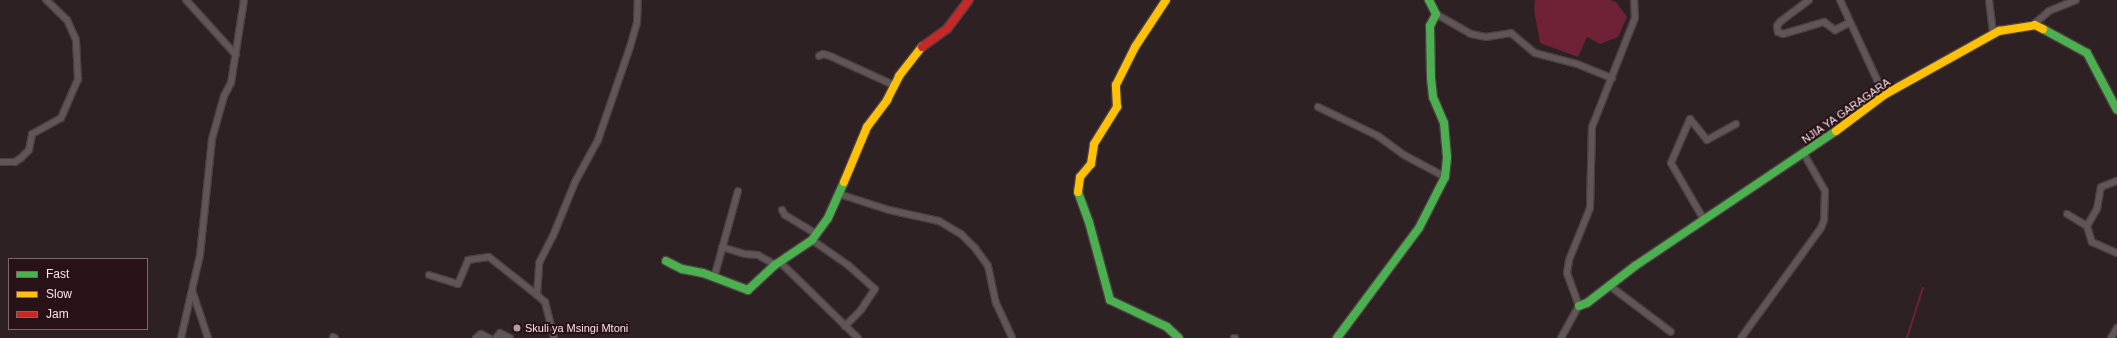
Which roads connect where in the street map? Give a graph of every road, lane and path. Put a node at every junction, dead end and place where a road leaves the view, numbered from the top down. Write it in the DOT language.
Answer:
graph roads {
  1 [pos="46,0"];
  2 [pos="186,0"];
  3 [pos="244,0"];
  4 [pos="638,0"];
  5 [pos="969,0"];
  6 [pos="1166,0"];
  7 [pos="1429,0"];
  8 [pos="1634,0"];
  9 [pos="1809,0"];
  10 [pos="1840,0"];
  11 [pos="1989,0"];
  12 [pos="2076,0"];
  13 [pos="1436,14"];
  14 [pos="1849,23"];
  15 [pos="2033,25"];
  16 [pos="1993,34"];
  17 [pos="236,55"];
  18 [pos="819,56"];
  19 [pos="1612,78"];
  20 [pos="894,85"];
  21 [pos="1884,96"];
  22 [pos="2116,105"];
  23 [pos="1318,107"];
  24 [pos="1736,124"];
  25 [pos="1804,154"];
  26 [pos="0,162"];
  27 [pos="1445,176"];
  28 [pos="2117,181"];
  29 [pos="738,191"];
  30 [pos="839,194"];
  31 [pos="782,210"];
  32 [pos="2067,214"];
  33 [pos="1704,220"];
  34 [pos="2087,226"];
  35 [pos="814,237"];
  36 [pos="722,246"];
  37 [pos="2117,253"];
  38 [pos="666,261"];
  39 [pos="778,263"];
  40 [pos="429,275"];
  41 [pos="714,278"];
  42 [pos="1610,286"];
  43 [pos="192,289"];
  44 [pos="537,295"];
  45 [pos="1579,306"];
  46 [pos="845,326"];
  47 [pos="2117,328"];
  48 [pos="1671,332"];
  49 [pos="181,338"];
  50 [pos="208,338"];
  51 [pos="476,338"];
  52 [pos="490,338"];
  53 [pos="496,338"];
  54 [pos="510,338"];
  55 [pos="554,338"];
  56 [pos="858,338"];
  57 [pos="1012,338"];
  58 [pos="1179,338"];
  59 [pos="1337,338"];
  60 [pos="1561,338"];
  61 [pos="1741,338"];
  62 [pos="2110,338"];
  1 -- 26 [label="street"];
  2 -- 17 [label="street"];
  3 -- 17 [label="street"];
  4 -- 44 [label="street"];
  5 -- 20 [label="street"];
  6 -- 58 [label="street"];
  7 -- 13 [label="street"];
  8 -- 19 [label="street"];
  9 -- 14 [label="street"];
  10 -- 14 [label="street"];
  11 -- 16 [label="street"];
  12 -- 15 [label="street"];
  13 -- 19 [label="street"];
  13 -- 27 [label="street"];
  14 -- 21 [label="street"];
  15 -- 16 [label="street, NJIA YA GARAGARA"];
  15 -- 22 [label="street"];
  16 -- 21 [label="street, NJIA YA GARAGARA"];
  17 -- 43 [label="street"];
  18 -- 20 [label="street"];
  19 -- 45 [label="street"];
  20 -- 30 [label="street"];
  21 -- 25 [label="street, NJIA YA GARAGARA"];
  23 -- 27 [label="street"];
  24 -- 33 [label="street"];
  25 -- 33 [label="street, NJIA YA GARAGARA"];
  25 -- 61 [label="street"];
  27 -- 59 [label="street"];
  28 -- 34 [label="street"];
  29 -- 36 [label="street"];
  30 -- 35 [label="street"];
  30 -- 57 [label="street"];
  31 -- 35 [label="street"];
  32 -- 34 [label="street"];
  33 -- 42 [label="street, NJIA YA GARAGARA"];
  34 -- 37 [label="street"];
  35 -- 39 [label="street"];
  35 -- 46 [label="street"];
  36 -- 39 [label="street"];
  36 -- 41 [label="street"];
  38 -- 41 [label="street"];
  39 -- 41 [label="street"];
  39 -- 46 [label="street"];
  40 -- 44 [label="street"];
  42 -- 45 [label="street, NJIA YA GARAGARA"];
  42 -- 48 [label="street"];
  43 -- 49 [label="street"];
  43 -- 50 [label="street"];
  44 -- 55 [label="street"];
  45 -- 60 [label="street"];
  46 -- 56 [label="street"];
  47 -- 62 [label="street"];
  51 -- 52 [label="street"];
  53 -- 54 [label="street"];
}
